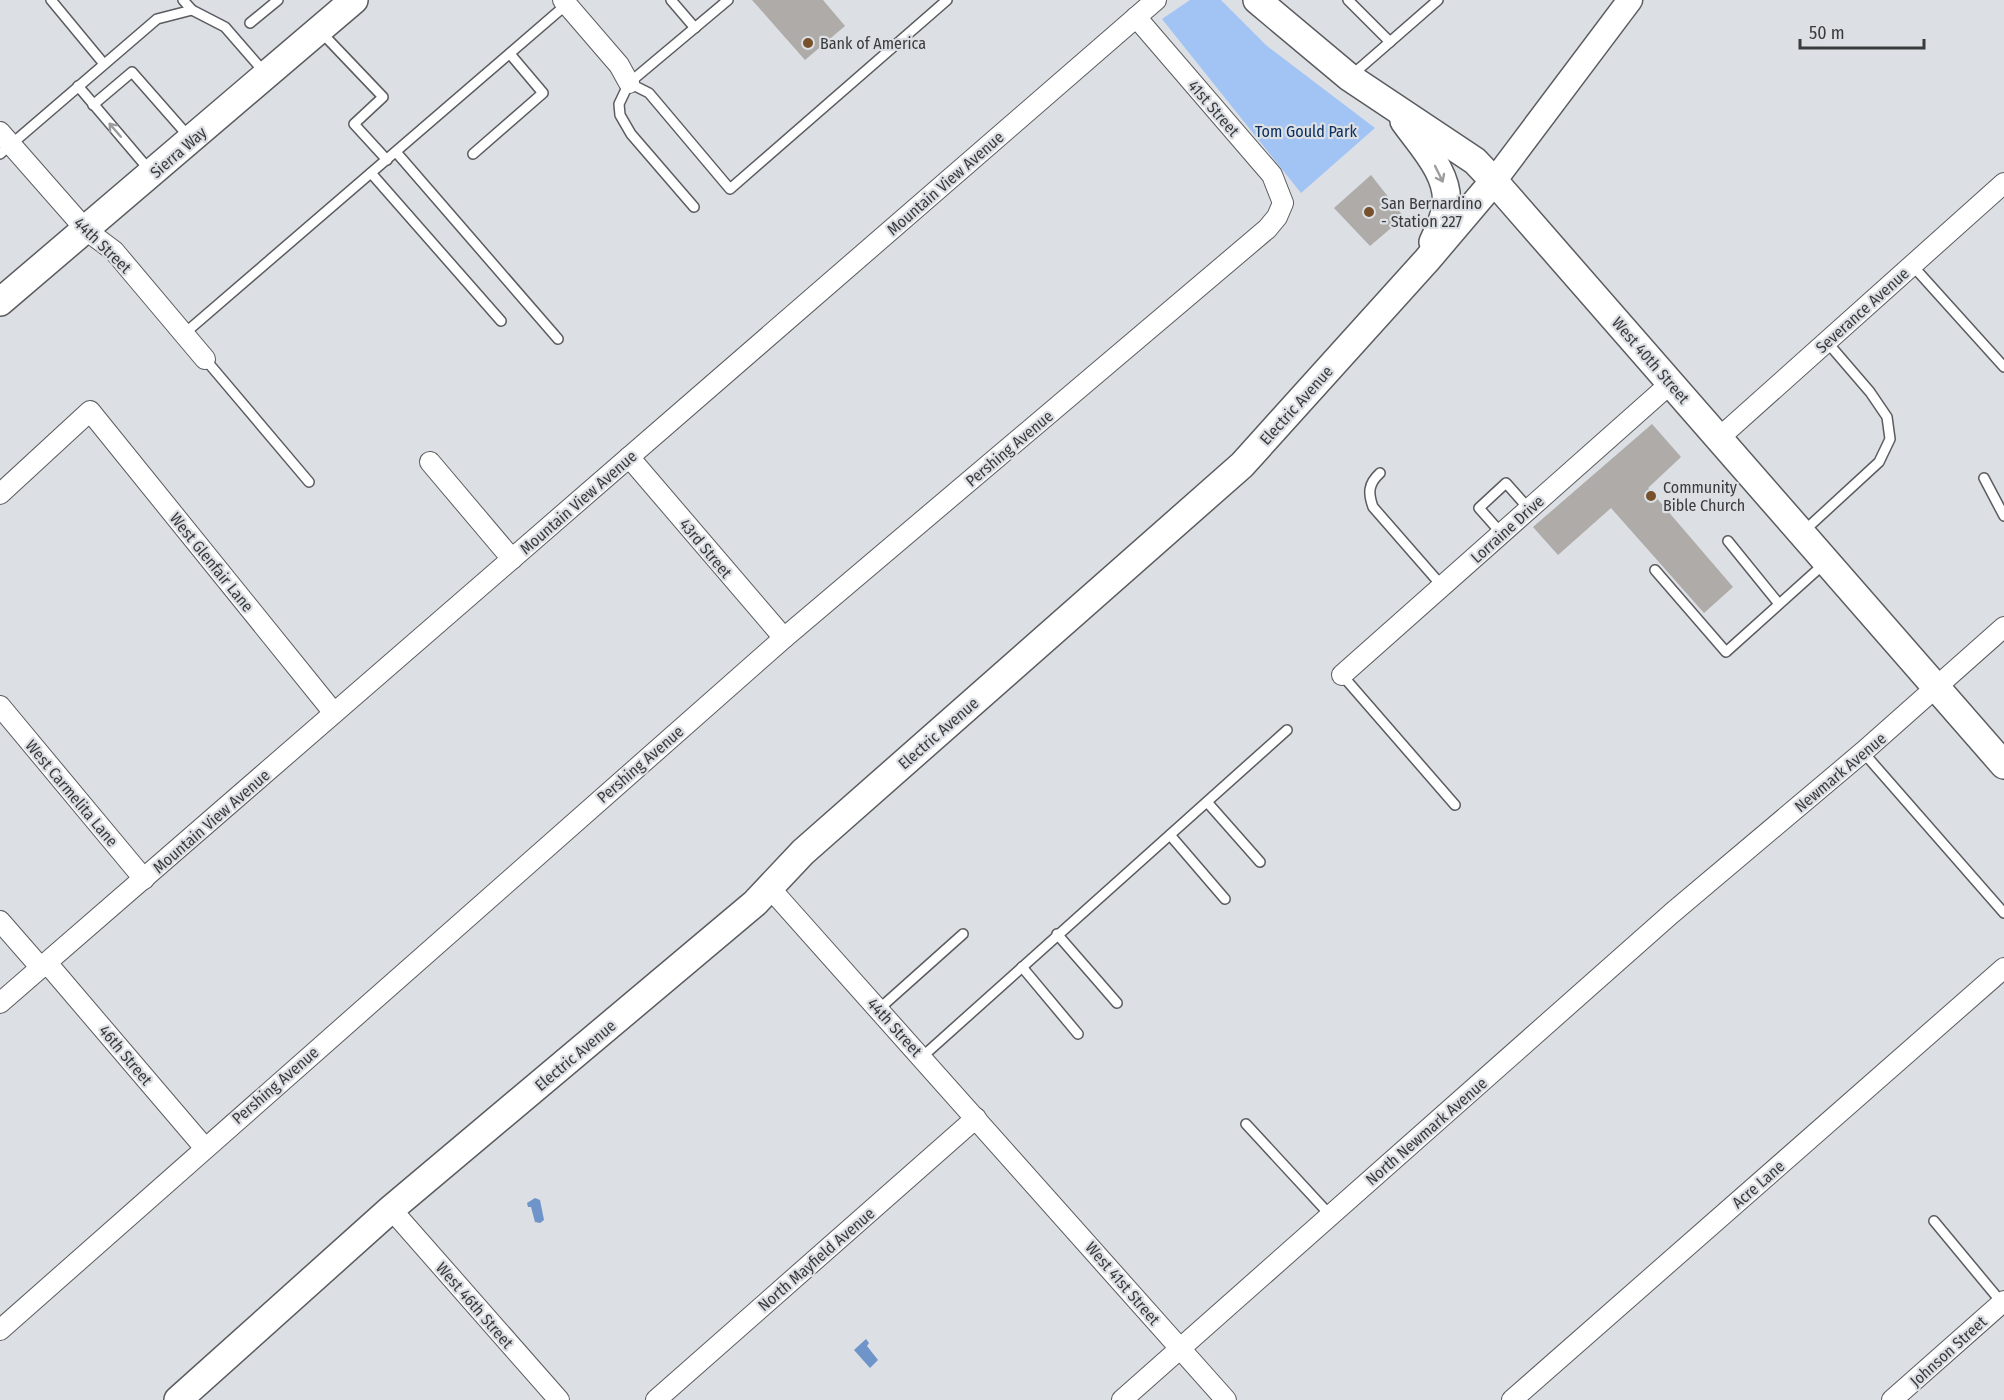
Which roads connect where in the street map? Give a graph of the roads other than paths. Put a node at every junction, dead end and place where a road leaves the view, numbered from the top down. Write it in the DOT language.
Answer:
graph roads {
  1 [pos="51,0"];
  2 [pos="183,0"];
  3 [pos="278,0"];
  4 [pos="354,0"];
  5 [pos="670,0"];
  6 [pos="728,0"];
  7 [pos="947,0"];
  8 [pos="1156,0"];
  9 [pos="1257,0"];
  10 [pos="1348,0"];
  11 [pos="1438,0"];
  12 [pos="1630,0"];
  13 [pos="565,2"];
  14 [pos="192,10"];
  15 [pos="1136,17"];
  16 [pos="250,23"];
  17 [pos="695,28"];
  18 [pos="320,30"];
  19 [pos="1390,42"];
  20 [pos="510,54"];
  21 [pos="104,64"];
  22 [pos="267,75"];
  23 [pos="1348,77"];
  24 [pos="629,83"];
  25 [pos="78,86"];
  26 [pos="93,105"];
  27 [pos="1395,108"];
  28 [pos="192,139"];
  29 [pos="4,144"];
  30 [pos="396,152"];
  31 [pos="473,154"];
  32 [pos="387,160"];
  33 [pos="152,173"];
  34 [pos="371,173"];
  35 [pos="1494,181"];
  36 [pos="2004,183"];
  37 [pos="1282,203"];
  38 [pos="694,207"];
  39 [pos="86,230"];
  40 [pos="1427,260"];
  41 [pos="1912,265"];
  42 [pos="0,302"];
  43 [pos="501,321"];
  44 [pos="185,333"];
  45 [pos="558,339"];
  46 [pos="1827,342"];
  47 [pos="205,359"];
  48 [pos="2004,367"];
  49 [pos="1671,383"];
  50 [pos="1719,438"];
  51 [pos="629,457"];
  52 [pos="430,462"];
  53 [pos="1380,473"];
  54 [pos="1984,478"];
  55 [pos="309,482"];
  56 [pos="0,494"];
  57 [pos="1529,509"];
  58 [pos="2004,516"];
  59 [pos="1802,533"];
  60 [pos="1502,534"];
  61 [pos="1728,541"];
  62 [pos="512,559"];
  63 [pos="1827,561"];
  64 [pos="1655,570"];
  65 [pos="1442,586"];
  66 [pos="1779,604"];
  67 [pos="2004,627"];
  68 [pos="784,638"];
  69 [pos="1342,675"];
  70 [pos="1937,688"];
  71 [pos="0,706"];
  72 [pos="334,713"];
  73 [pos="1287,730"];
  74 [pos="1863,752"];
  75 [pos="2004,765"];
  76 [pos="1207,802"];
  77 [pos="1455,805"];
  78 [pos="1170,835"];
  79 [pos="1260,862"];
  80 [pos="144,879"];
  81 [pos="769,887"];
  82 [pos="1225,899"];
  83 [pos="1672,913"];
  84 [pos="2004,913"];
  85 [pos="0,921"];
  86 [pos="963,934"];
  87 [pos="1057,934"];
  88 [pos="44,966"];
  89 [pos="1022,967"];
  90 [pos="2004,968"];
  91 [pos="1117,1003"];
  92 [pos="0,1004"];
  93 [pos="879,1009"];
  94 [pos="1078,1034"];
  95 [pos="922,1057"];
  96 [pos="976,1118"];
  97 [pos="1245,1124"];
  98 [pos="204,1147"];
  99 [pos="1020,1166"];
  100 [pos="391,1209"];
  101 [pos="1330,1215"];
  102 [pos="1934,1221"];
  103 [pos="2003,1302"];
  104 [pos="0,1330"];
  105 [pos="1180,1348"];
  106 [pos="178,1400"];
  107 [pos="559,1400"];
  108 [pos="656,1400"];
  109 [pos="1122,1400"];
  110 [pos="1226,1400"];
  111 [pos="1512,1400"];
  112 [pos="1892,1400"];
  1 -- 21 [label="lane"];
  2 -- 14 [label="lane"];
  3 -- 16 [label="lane"];
  4 -- 18 [label="main road, Sierra Way"];
  5 -- 17 [label="lane"];
  6 -- 17 [label="lane"];
  7 -- 24 [label="lane"];
  8 -- 15 [label="street, Mountain View Avenue"];
  9 -- 23 [label="main road, West 40th Street"];
  10 -- 19 [label="lane"];
  11 -- 19 [label="lane"];
  12 -- 35 [label="street, Electric Avenue"];
  13 -- 20 [label="lane"];
  13 -- 24 [label="street"];
  14 -- 21 [label="lane"];
  14 -- 22 [label="lane"];
  15 -- 37 [label="street, 41st Street"];
  15 -- 51 [label="street, Mountain View Avenue"];
  17 -- 24 [label="lane"];
  18 -- 22 [label="main road, Sierra Way"];
  18 -- 32 [label="lane"];
  19 -- 23 [label="lane"];
  20 -- 30 [label="lane"];
  20 -- 31 [label="lane"];
  21 -- 25 [label="lane"];
  22 -- 28 [label="main road, Sierra Way"];
  23 -- 27 [label="main road, West 40th Street"];
  24 -- 38 [label="lane"];
  25 -- 26 [label="lane"];
  25 -- 29 [label="lane"];
  26 -- 28 [label="lane"];
  33 -- 26 [label="lane, one-way"];
  27 -- 35 [label="main road, West 40th Street"];
  27 -- 40 [label="main road, one-way"];
  28 -- 33 [label="main road, Sierra Way"];
  29 -- 39 [label="street, 44th Street"];
  30 -- 32 [label="lane"];
  30 -- 45 [label="lane"];
  32 -- 34 [label="lane"];
  33 -- 39 [label="main road, Sierra Way"];
  34 -- 43 [label="lane"];
  34 -- 44 [label="lane"];
  35 -- 40 [label="main road, Electric Avenue"];
  35 -- 49 [label="main road, West 40th Street"];
  36 -- 41 [label="street, Severance Avenue"];
  37 -- 68 [label="street, Pershing Avenue"];
  39 -- 42 [label="main road, Sierra Way"];
  39 -- 44 [label="street, 44th Street"];
  40 -- 81 [label="main road, Electric Avenue"];
  41 -- 46 [label="street, Severance Avenue"];
  41 -- 48 [label="lane"];
  44 -- 47 [label="street, 44th Street"];
  46 -- 50 [label="street, Severance Avenue"];
  46 -- 59 [label="lane"];
  47 -- 55 [label="lane"];
  49 -- 50 [label="main road, West 40th Street"];
  49 -- 57 [label="street, Lorraine Drive"];
  50 -- 59 [label="main road, West 40th Street"];
  51 -- 62 [label="street, Mountain View Avenue"];
  51 -- 68 [label="street, 43rd Street"];
  52 -- 62 [label="street"];
  53 -- 65 [label="lane"];
  54 -- 58 [label="lane"];
  56 -- 72 [label="street, West Glenfair Lane"];
  57 -- 60 [label="street, Lorraine Drive"];
  57 -- 60 [label="lane"];
  59 -- 63 [label="main road, West 40th Street"];
  60 -- 65 [label="street, Lorraine Drive"];
  61 -- 66 [label="lane"];
  62 -- 72 [label="street, Mountain View Avenue"];
  63 -- 66 [label="lane"];
  63 -- 70 [label="main road, West 40th Street"];
  64 -- 66 [label="lane"];
  65 -- 69 [label="street, Lorraine Drive"];
  67 -- 70 [label="street, Newmark Avenue"];
  68 -- 98 [label="street, Pershing Avenue"];
  69 -- 77 [label="lane"];
  70 -- 74 [label="street, Newmark Avenue"];
  70 -- 75 [label="main road, West 40th Street"];
  71 -- 80 [label="street, West Carmelita Lane"];
  72 -- 80 [label="street, Mountain View Avenue"];
  73 -- 76 [label="lane"];
  74 -- 83 [label="street, Newmark Avenue"];
  74 -- 84 [label="lane"];
  76 -- 78 [label="lane"];
  76 -- 79 [label="lane"];
  78 -- 82 [label="lane"];
  78 -- 87 [label="lane"];
  80 -- 88 [label="street, Mountain View Avenue"];
  81 -- 93 [label="street, 44th Street"];
  81 -- 100 [label="main road, Electric Avenue"];
  83 -- 101 [label="street, North Newmark Avenue"];
  85 -- 88 [label="street, 46th Street"];
  86 -- 93 [label="lane"];
  87 -- 89 [label="lane"];
  87 -- 91 [label="lane"];
  88 -- 92 [label="street, Mountain View Avenue"];
  88 -- 98 [label="street, 46th Street"];
  89 -- 94 [label="lane"];
  89 -- 95 [label="lane"];
  90 -- 111 [label="street, Acre Lane"];
  93 -- 95 [label="street, 44th Street"];
  95 -- 96 [label="street, 44th Street"];
  96 -- 99 [label="street, 44th Street"];
  96 -- 108 [label="street, North Mayfield Avenue"];
  97 -- 101 [label="lane"];
  98 -- 104 [label="street, Pershing Avenue"];
  99 -- 105 [label="street, West 41st Street"];
  100 -- 106 [label="main road, Electric Avenue"];
  100 -- 107 [label="street, West 46th Street"];
  101 -- 105 [label="street, North Newmark Avenue"];
  102 -- 103 [label="lane"];
  103 -- 112 [label="street, Johnson Street"];
  105 -- 109 [label="street, North Newmark Avenue"];
  105 -- 110 [label="street, West 41st Street"];
}
